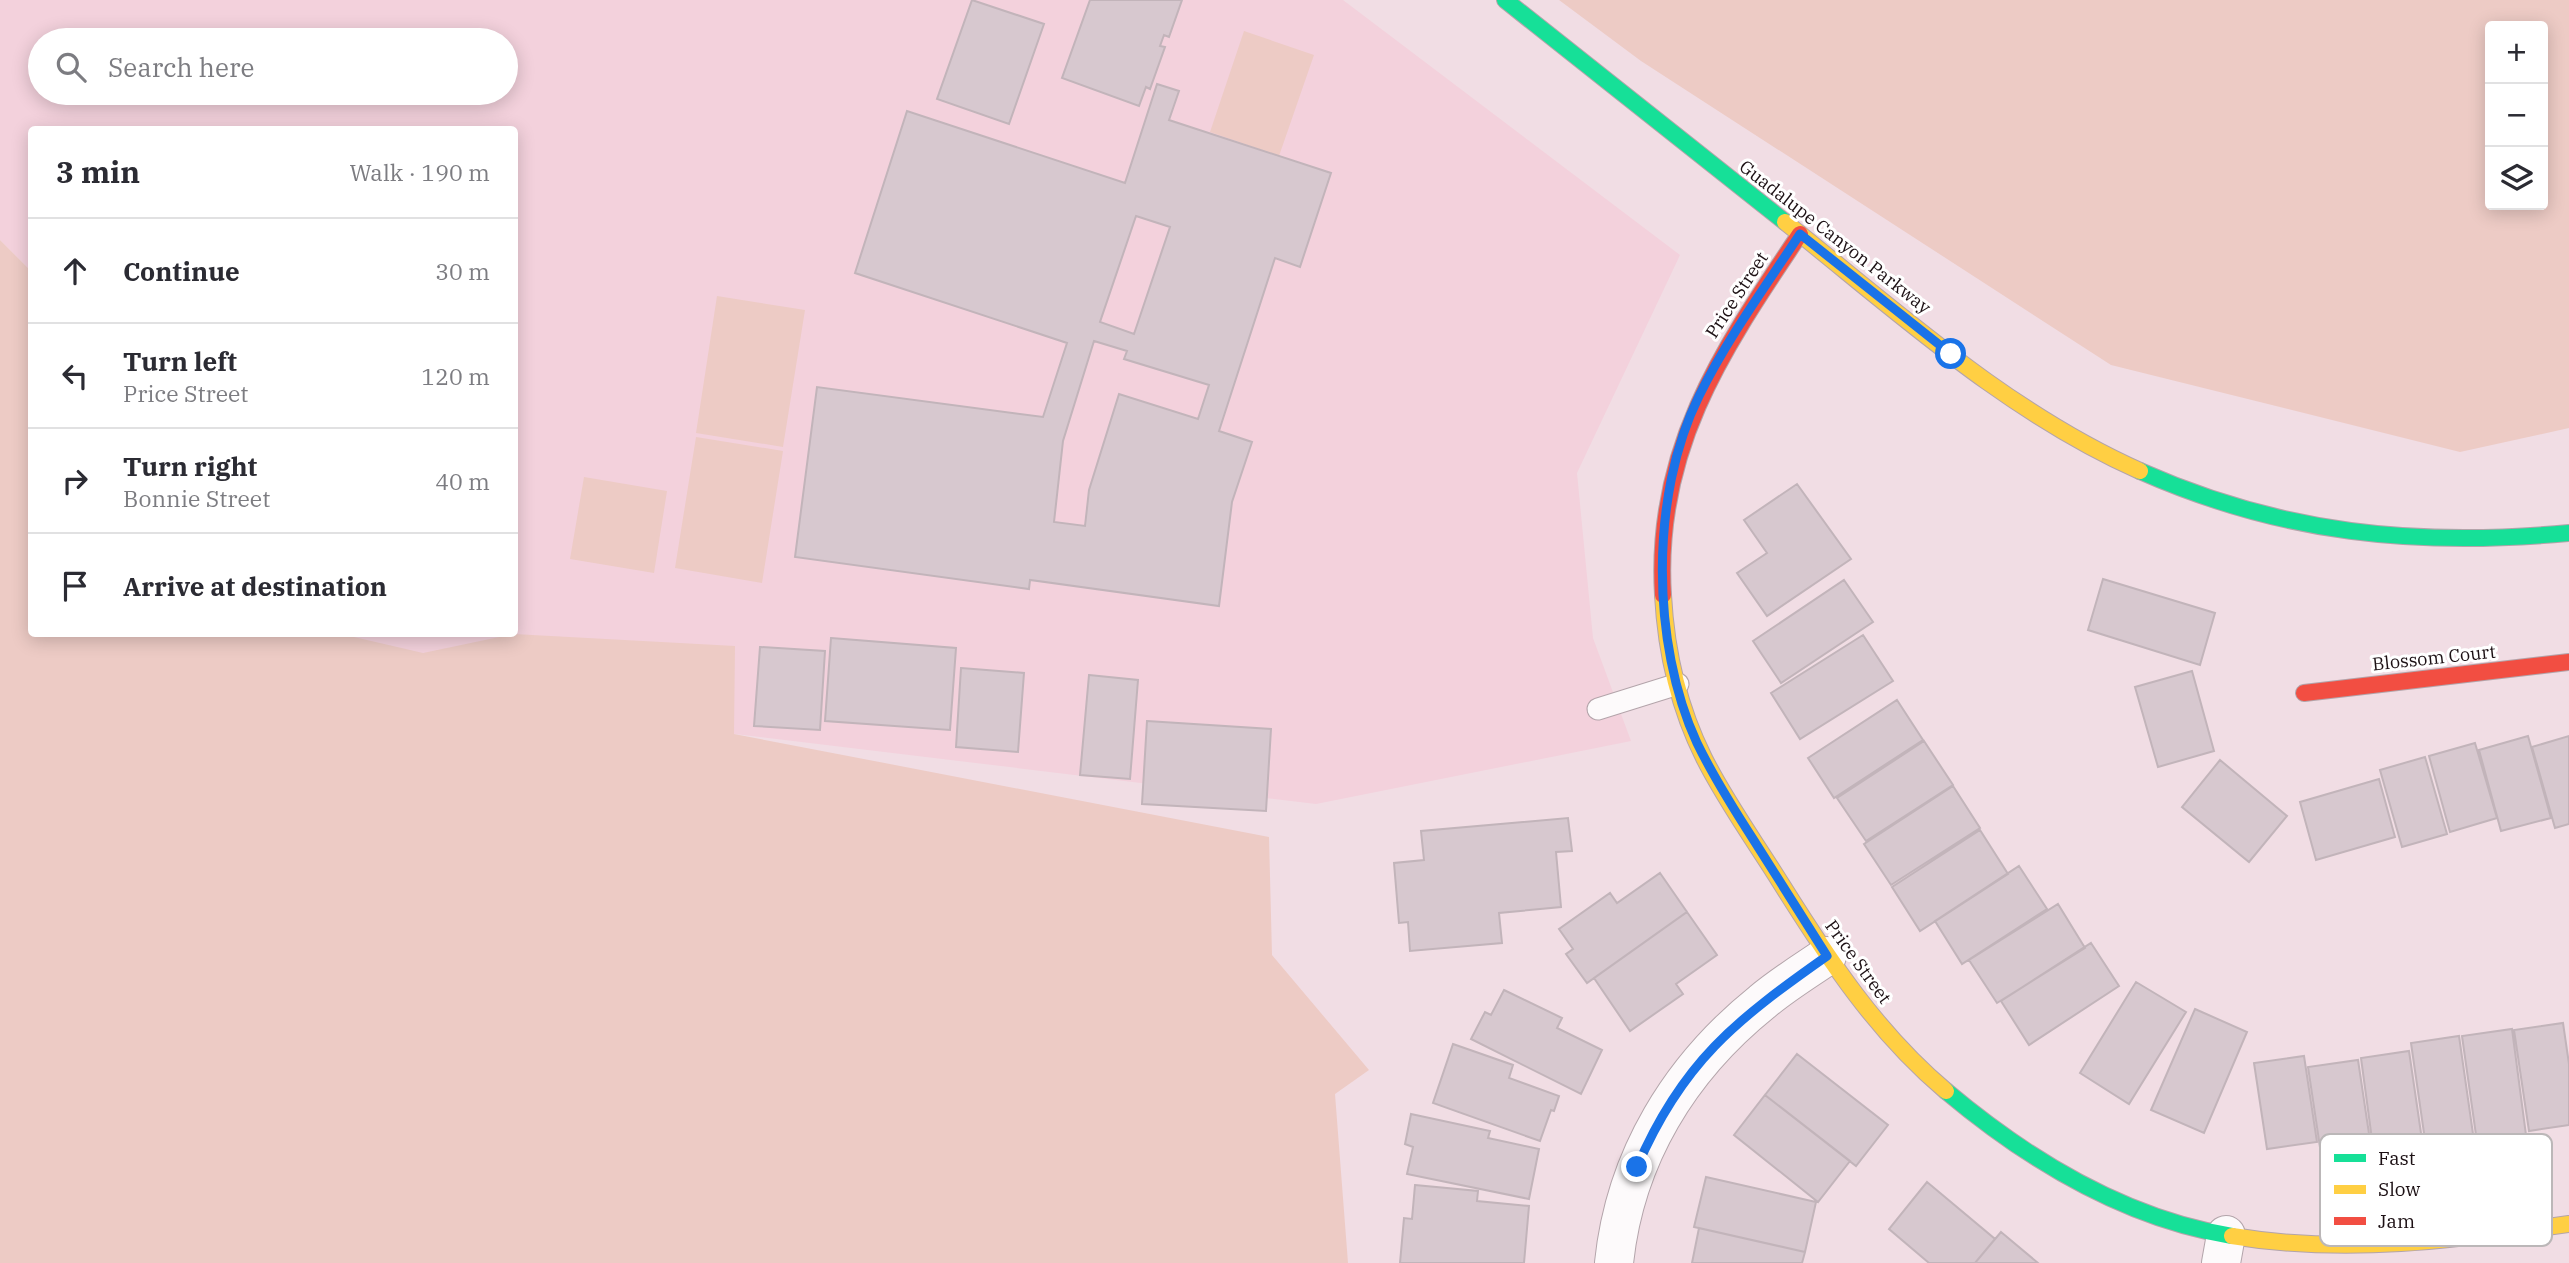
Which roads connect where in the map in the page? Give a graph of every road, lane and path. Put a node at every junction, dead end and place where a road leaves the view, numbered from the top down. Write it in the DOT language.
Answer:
graph roads {
  1 [pos="1505,0"];
  2 [pos="1800,234"];
  3 [pos="2569,533"];
  4 [pos="2569,662"];
  5 [pos="1678,684"];
  6 [pos="2304,692"];
  7 [pos="1598,709"];
  8 [pos="1827,956"];
  9 [pos="2320,1245"];
  10 [pos="2337,1246"];
  11 [pos="2377,1246"];
  12 [pos="2224,1249"];
  13 [pos="1614,1263"];
  1 -- 2 [label="street, Guadalupe Canyon Parkway"];
  2 -- 3 [label="street, Guadalupe Canyon Parkway"];
  2 -- 5 [label="street, Price Street"];
  4 -- 6 [label="street, Blossom Court"];
  5 -- 7 [label="lane"];
  5 -- 8 [label="street, Price Street"];
  8 -- 12 [label="street, Price Street"];
  8 -- 13 [label="street"];
  9 -- 12 [label="street, Price Street"];
  10 -- 11 [label="street, Price Street"];
}
